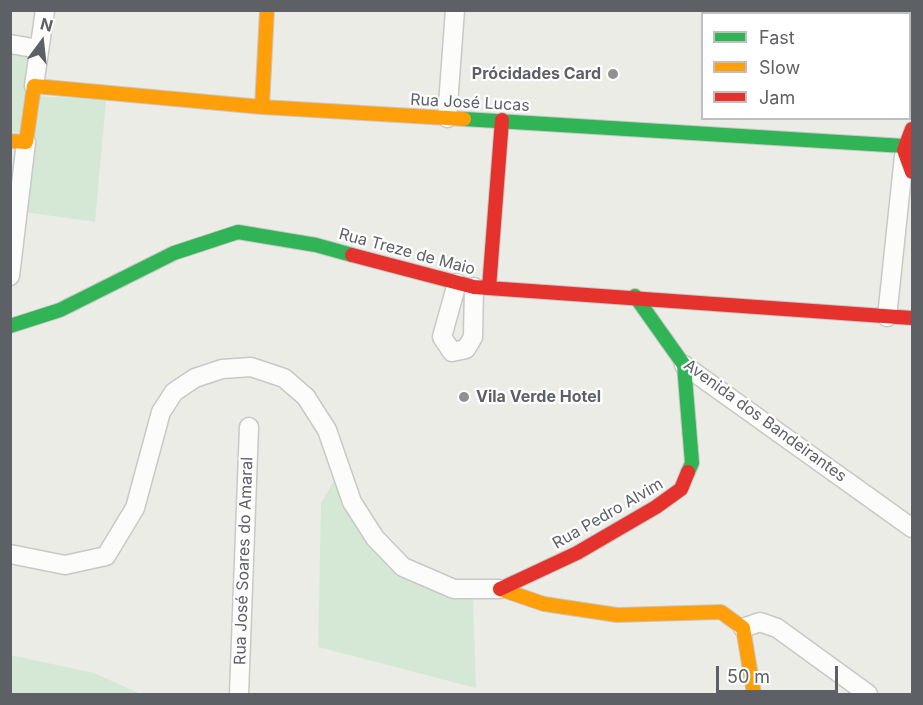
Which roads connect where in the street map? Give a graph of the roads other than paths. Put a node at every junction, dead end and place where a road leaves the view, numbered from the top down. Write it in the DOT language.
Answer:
graph roads {
  1 [pos="45,10"];
  2 [pos="267,10"];
  3 [pos="455,10"];
  4 [pos="10,44"];
  5 [pos="39,49"];
  6 [pos="34,86"];
  7 [pos="262,107"];
  8 [pos="447,118"];
  9 [pos="502,120"];
  10 [pos="908,120"];
  11 [pos="18,141"];
  12 [pos="908,148"];
  13 [pos="912,189"];
  14 [pos="898,211"];
  15 [pos="10,276"];
  16 [pos="473,286"];
  17 [pos="635,296"];
  18 [pos="887,317"];
  19 [pos="912,318"];
  20 [pos="10,326"];
  21 [pos="684,365"];
  22 [pos="249,427"];
  23 [pos="912,528"];
  24 [pos="10,554"];
  25 [pos="500,589"];
  26 [pos="743,628"];
  27 [pos="239,694"];
  28 [pos="754,694"];
  29 [pos="868,694"];
  1 -- 5 [label="street"];
  2 -- 7 [label="main road"];
  3 -- 8 [label="street"];
  4 -- 5 [label="street"];
  5 -- 6 [label="street"];
  6 -- 7 [label="main road, Rua José Lucas"];
  6 -- 11 [label="main road"];
  7 -- 8 [label="main road, Rua José Lucas"];
  8 -- 9 [label="main road, Rua José Lucas"];
  9 -- 12 [label="main road, Rua José Lucas"];
  9 -- 16 [label="main road"];
  10 -- 12 [label="street"];
  11 -- 15 [label="street"];
  12 -- 14 [label="street"];
  13 -- 14 [label="street"];
  14 -- 18 [label="street"];
  16 -- 17 [label="main road, Rua Treze de Maio"];
  16 -- 20 [label="main road, Rua Treze de Maio"];
  17 -- 18 [label="main road, Rua Treze de Maio"];
  17 -- 21 [label="main road, Avenida dos Bandeirantes"];
  18 -- 19 [label="main road, Rua Treze de Maio"];
  21 -- 23 [label="street, Avenida dos Bandeirantes"];
  21 -- 25 [label="main road, Rua Pedro Alvim"];
  22 -- 27 [label="street, Rua José Soares do Amaral"];
  24 -- 25 [label="street"];
  25 -- 26 [label="main road"];
  26 -- 28 [label="main road"];
  26 -- 29 [label="street"];
}
